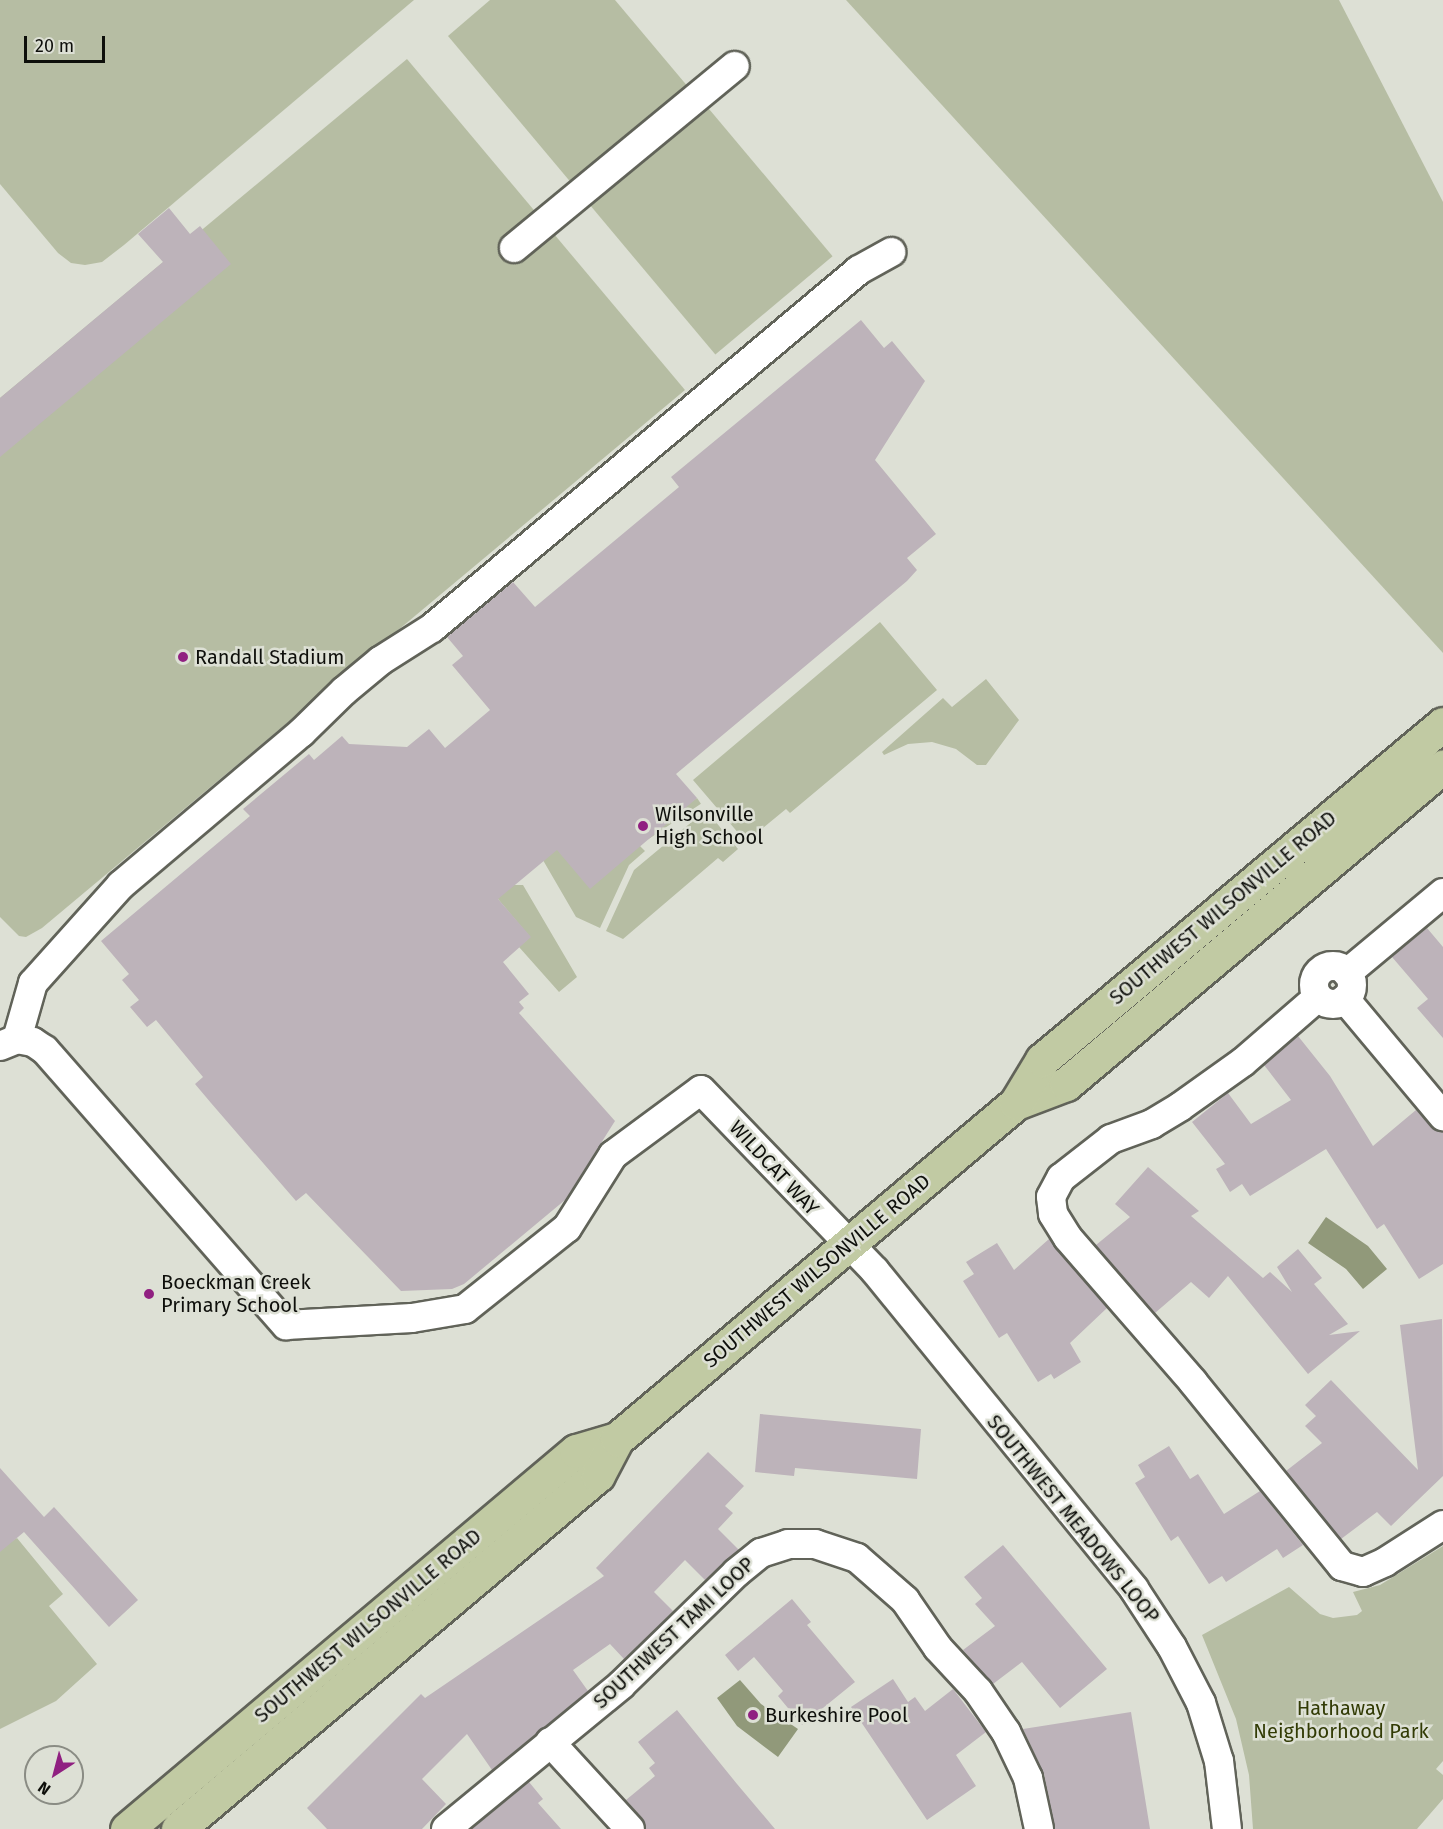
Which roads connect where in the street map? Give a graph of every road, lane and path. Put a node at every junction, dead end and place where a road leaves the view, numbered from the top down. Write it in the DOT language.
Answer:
graph roads {
  1 [pos="735,66"];
  2 [pos="514,248"];
  3 [pos="891,252"];
  4 [pos="1443,724"];
  5 [pos="1443,766"];
  6 [pos="1443,893"];
  7 [pos="1337,990"];
  8 [pos="9,1043"];
  9 [pos="1016,1103"];
  10 [pos="1443,1116"];
  11 [pos="847,1245"];
  12 [pos="617,1439"];
  13 [pos="1443,1525"];
  14 [pos="550,1742"];
  15 [pos="127,1829"];
  16 [pos="178,1829"];
  17 [pos="446,1829"];
  18 [pos="630,1829"];
  19 [pos="1039,1829"];
  20 [pos="1227,1829"];
  1 -- 2 [label="street"];
  3 -- 8 [label="street"];
  4 -- 9 [label="main road, SOUTHWEST WILSONVILLE ROAD"];
  5 -- 9 [label="main road, SOUTHWEST WILSONVILLE ROAD"];
  6 -- 7 [label="street"];
  7 -- 10 [label="street"];
  7 -- 13 [label="street"];
  8 -- 11 [label="street, WILDCAT WAY"];
  9 -- 11 [label="main road, SOUTHWEST WILSONVILLE ROAD"];
  11 -- 12 [label="main road, SOUTHWEST WILSONVILLE ROAD"];
  11 -- 20 [label="street, SOUTHWEST MEADOWS LOOP"];
  12 -- 15 [label="main road, SOUTHWEST WILSONVILLE ROAD"];
  12 -- 16 [label="main road, SOUTHWEST WILSONVILLE ROAD"];
  14 -- 17 [label="street, SOUTHWEST TAMI LOOP"];
  14 -- 18 [label="street"];
  14 -- 19 [label="street, SOUTHWEST TAMI LOOP"];
}
